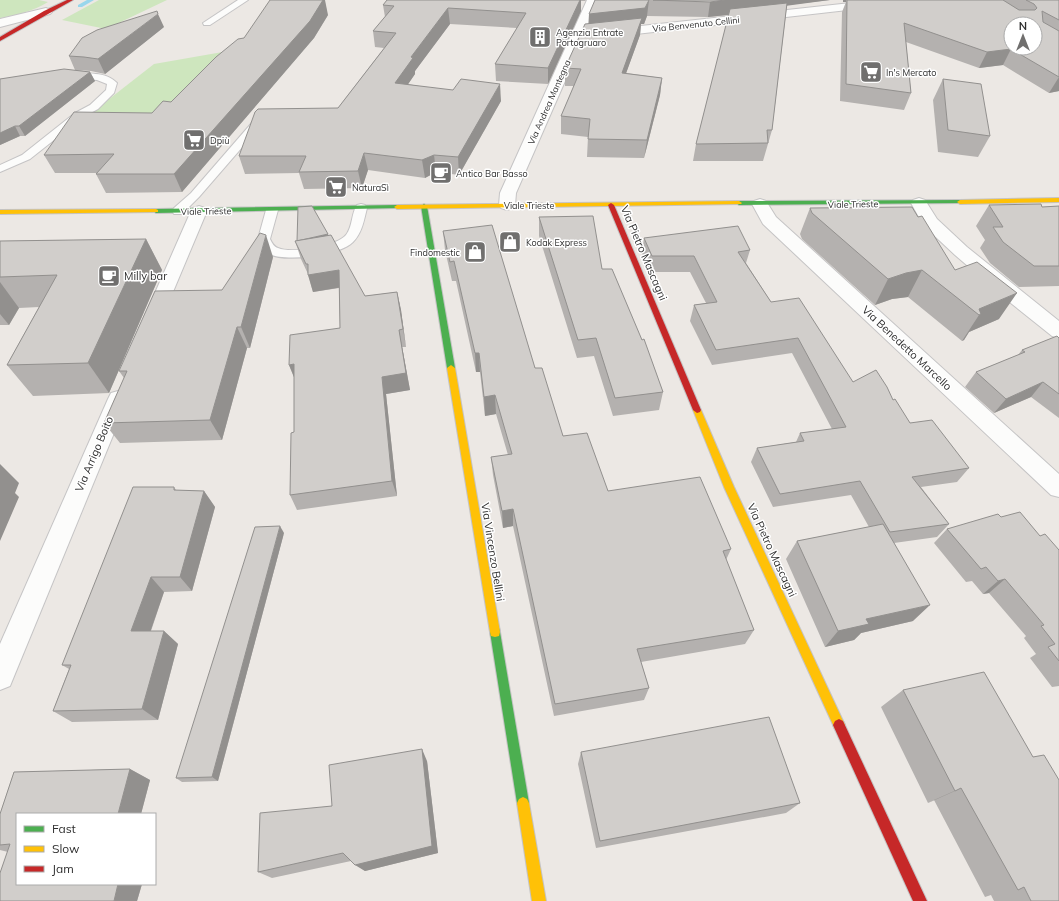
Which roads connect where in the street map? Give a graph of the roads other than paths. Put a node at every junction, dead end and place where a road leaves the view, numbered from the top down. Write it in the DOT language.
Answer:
graph roads {
  1 [pos="71,0"];
  2 [pos="244,0"];
  3 [pos="909,0"];
  4 [pos="592,3"];
  5 [pos="574,6"];
  6 [pos="46,12"];
  7 [pos="207,23"];
  8 [pos="0,24"];
  9 [pos="13,32"];
  10 [pos="0,33"];
  11 [pos="578,37"];
  12 [pos="0,39"];
  13 [pos="62,76"];
  14 [pos="264,117"];
  15 [pos="0,169"];
  16 [pos="1059,200"];
  17 [pos="919,203"];
  18 [pos="760,204"];
  19 [pos="507,205"];
  20 [pos="611,205"];
  21 [pos="424,206"];
  22 [pos="361,208"];
  23 [pos="272,210"];
  24 [pos="189,211"];
  25 [pos="0,212"];
  26 [pos="1059,331"];
  27 [pos="146,332"];
  28 [pos="125,383"];
  29 [pos="1059,488"];
  30 [pos="0,676"];
  31 [pos="539,901"];
  32 [pos="920,901"];
  1 -- 6 [label="street"];
  2 -- 7 [label="lane"];
  3 -- 11 [label="street, Via Benvenuto Cellini"];
  4 -- 5 [label="street"];
  4 -- 11 [label="street, Via Andrea Mantegna"];
  6 -- 8 [label="street"];
  6 -- 9 [label="street"];
  8 -- 9 [label="street"];
  9 -- 10 [label="street"];
  9 -- 12 [label="street"];
  11 -- 19 [label="street, Via Andrea Mantegna"];
  13 -- 15 [label="lane"];
  14 -- 24 [label="lane"];
  16 -- 17 [label="street, Viale Trieste"];
  17 -- 18 [label="street, Viale Trieste"];
  17 -- 26 [label="street"];
  18 -- 20 [label="street, Viale Trieste"];
  18 -- 29 [label="street, Via Benedetto Marcello"];
  19 -- 20 [label="street, Viale Trieste"];
  19 -- 21 [label="street, Viale Trieste"];
  20 -- 32 [label="street, Via Pietro Mascagni"];
  21 -- 22 [label="street, Viale Trieste"];
  21 -- 31 [label="street, Via Vincenzo Bellini"];
  22 -- 23 [label="street, Viale Trieste"];
  22 -- 23 [label="lane"];
  23 -- 24 [label="street, Viale Trieste"];
  24 -- 25 [label="street, Viale Trieste"];
  24 -- 27 [label="street"];
  28 -- 30 [label="street, Via Arrigo Boito"];
}
